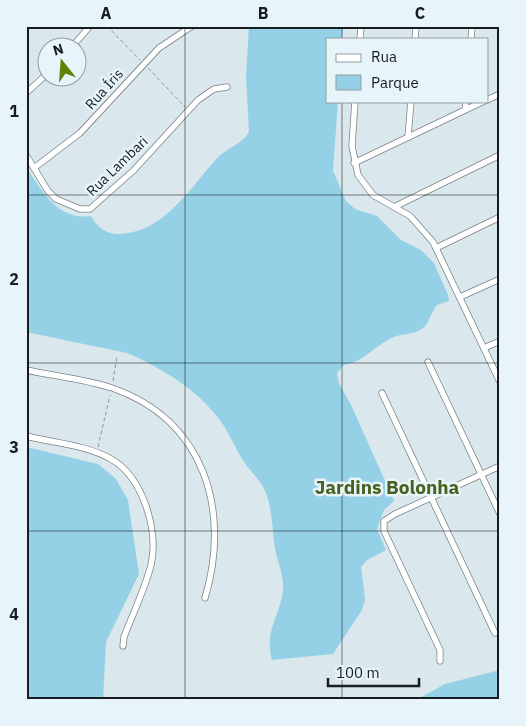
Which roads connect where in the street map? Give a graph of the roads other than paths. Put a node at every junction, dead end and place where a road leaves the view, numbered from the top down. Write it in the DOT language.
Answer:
graph roads {
  1 [pos="90,26"];
  2 [pos="192,26"];
  3 [pos="80,38"];
  4 [pos="38,82"];
  5 [pos="228,87"];
  6 [pos="26,93"];
  7 [pos="500,94"];
  8 [pos="488,100"];
  9 [pos="355,102"];
  10 [pos="411,102"];
  11 [pos="466,102"];
  12 [pos="482,102"];
  13 [pos="465,110"];
  14 [pos="408,137"];
  15 [pos="26,155"];
  16 [pos="500,155"];
  17 [pos="354,163"];
  18 [pos="34,168"];
  19 [pos="394,207"];
  20 [pos="500,217"];
  21 [pos="436,248"];
  22 [pos="500,279"];
  23 [pos="460,297"];
  24 [pos="500,341"];
  25 [pos="484,348"];
  26 [pos="428,362"];
  27 [pos="26,370"];
  28 [pos="500,382"];
  29 [pos="382,393"];
  30 [pos="26,436"];
  31 [pos="500,466"];
  32 [pos="481,475"];
  33 [pos="431,498"];
  34 [pos="500,514"];
  35 [pos="205,598"];
  36 [pos="495,633"];
  37 [pos="123,646"];
  38 [pos="440,661"];
  1 -- 3 [label="street"];
  2 -- 18 [label="street, Rua Íris"];
  4 -- 6 [label="street"];
  5 -- 18 [label="street, Rua Lambari"];
  7 -- 8 [label="street"];
  9 -- 17 [label="street"];
  10 -- 14 [label="street"];
  11 -- 13 [label="street"];
  12 -- 13 [label="street"];
  13 -- 14 [label="street"];
  14 -- 17 [label="street"];
  15 -- 18 [label="street, Rua Lambari"];
  16 -- 19 [label="street"];
  17 -- 19 [label="street"];
  19 -- 21 [label="street"];
  20 -- 21 [label="street"];
  21 -- 23 [label="street"];
  22 -- 23 [label="street"];
  23 -- 25 [label="street"];
  24 -- 25 [label="street"];
  25 -- 28 [label="street"];
  26 -- 32 [label="street"];
  27 -- 35 [label="street"];
  29 -- 33 [label="street"];
  30 -- 37 [label="street"];
  31 -- 32 [label="street"];
  32 -- 33 [label="street"];
  32 -- 34 [label="street"];
  33 -- 36 [label="street"];
  33 -- 38 [label="street"];
}
